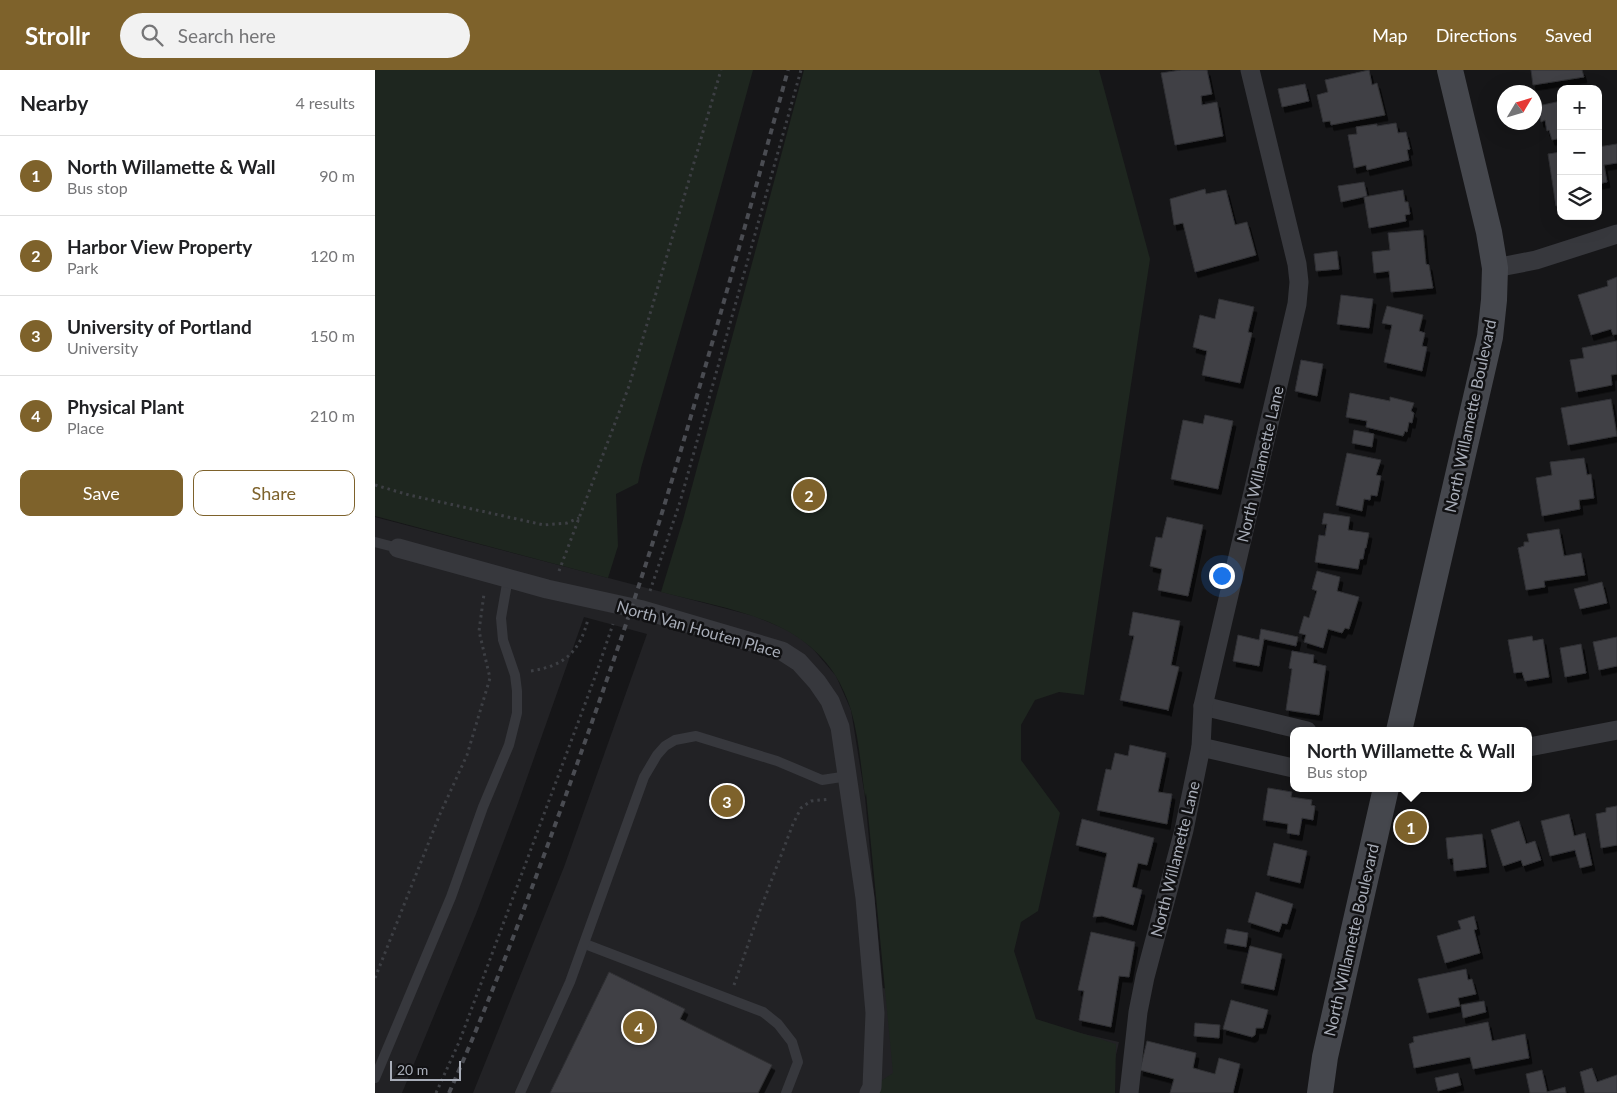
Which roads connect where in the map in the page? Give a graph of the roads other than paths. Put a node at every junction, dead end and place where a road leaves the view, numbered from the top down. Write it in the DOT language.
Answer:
graph roads {
  1 [pos="1250,70"];
  2 [pos="1450,70"];
  3 [pos="1617,234"];
  4 [pos="1495,268"];
  5 [pos="375,542"];
  6 [pos="398,548"];
  7 [pos="508,578"];
  8 [pos="1203,706"];
  9 [pos="1290,727"];
  10 [pos="1400,727"];
  11 [pos="1617,730"];
  12 [pos="1532,746"];
  13 [pos="1201,747"];
  14 [pos="1290,767"];
  15 [pos="848,776"];
  16 [pos="1385,792"];
  17 [pos="585,944"];
  18 [pos="375,1078"];
  19 [pos="520,1093"];
  20 [pos="785,1093"];
  21 [pos="869,1093"];
  22 [pos="1129,1093"];
  23 [pos="1319,1093"];
  1 -- 8 [label="street, North Willamette Lane"];
  2 -- 4 [label="main road, North Willamette Boulevard"];
  3 -- 4 [label="street"];
  4 -- 10 [label="main road, North Willamette Boulevard"];
  5 -- 6 [label="lane"];
  6 -- 7 [label="street, North Van Houten Place"];
  7 -- 15 [label="street, North Van Houten Place"];
  7 -- 18 [label="lane"];
  8 -- 9 [label="street"];
  8 -- 13 [label="street, North Willamette Lane"];
  11 -- 12 [label="street"];
  13 -- 14 [label="street"];
  13 -- 22 [label="street, North Willamette Lane"];
  15 -- 17 [label="lane"];
  15 -- 21 [label="street, North Van Houten Place"];
  16 -- 23 [label="main road, North Willamette Boulevard"];
  17 -- 19 [label="lane"];
  17 -- 20 [label="lane"];
}
